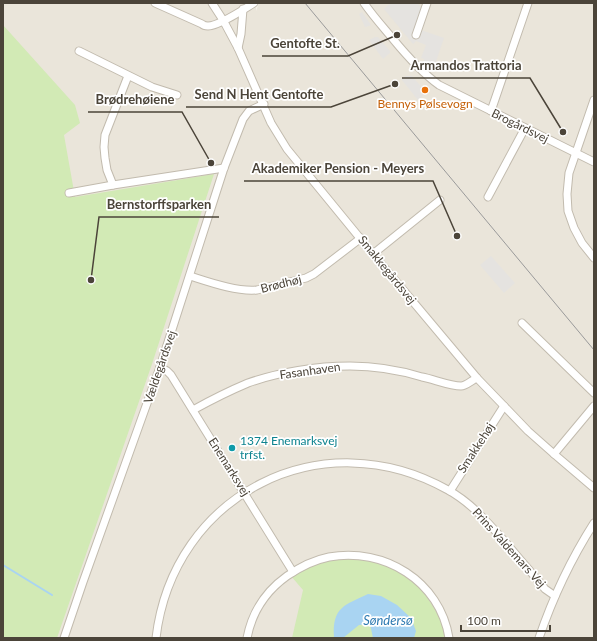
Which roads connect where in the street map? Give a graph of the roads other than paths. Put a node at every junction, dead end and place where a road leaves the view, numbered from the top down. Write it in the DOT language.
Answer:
graph roads {
  1 [pos="155,3"];
  2 [pos="212,3"];
  3 [pos="254,3"];
  4 [pos="364,3"];
  5 [pos="427,3"];
  6 [pos="528,3"];
  7 [pos="243,9"];
  8 [pos="223,20"];
  9 [pos="416,35"];
  10 [pos="238,48"];
  11 [pos="79,51"];
  12 [pos="128,76"];
  13 [pos="177,95"];
  14 [pos="594,100"];
  15 [pos="264,104"];
  16 [pos="490,111"];
  17 [pos="525,128"];
  18 [pos="576,153"];
  19 [pos="594,162"];
  20 [pos="224,168"];
  21 [pos="113,185"];
  22 [pos="69,193"];
  23 [pos="488,197"];
  24 [pos="440,200"];
  25 [pos="361,238"];
  26 [pos="373,254"];
  27 [pos="594,258"];
  28 [pos="190,276"];
  29 [pos="522,323"];
  30 [pos="160,367"];
  31 [pos="477,378"];
  32 [pos="594,393"];
  33 [pos="504,406"];
  34 [pos="594,406"];
  35 [pos="193,410"];
  36 [pos="554,454"];
  37 [pos="594,488"];
  38 [pos="450,490"];
  39 [pos="245,493"];
  40 [pos="594,523"];
  41 [pos="293,572"];
  42 [pos="555,596"];
  43 [pos="64,638"];
  44 [pos="156,638"];
  45 [pos="248,638"];
  46 [pos="449,638"];
  47 [pos="539,638"];
  1 -- 8 [label="street"];
  2 -- 8 [label="street, Smakkegårdsvej"];
  3 -- 7 [label="street"];
  4 -- 16 [label="street, Brogårdsvej"];
  5 -- 9 [label="street"];
  6 -- 16 [label="street"];
  7 -- 8 [label="street"];
  7 -- 10 [label="street"];
  8 -- 10 [label="street, Smakkegårdsvej"];
  10 -- 15 [label="street, Smakkegårdsvej"];
  11 -- 12 [label="street"];
  12 -- 13 [label="street"];
  12 -- 21 [label="street"];
  14 -- 18 [label="street"];
  15 -- 20 [label="street, Vældegårdsvej"];
  15 -- 25 [label="street, Smakkegårdsvej"];
  16 -- 17 [label="street, Brogårdsvej"];
  17 -- 18 [label="street, Brogårdsvej"];
  17 -- 23 [label="street"];
  18 -- 19 [label="street, Brogårdsvej"];
  18 -- 27 [label="street"];
  20 -- 21 [label="street"];
  20 -- 28 [label="street, Vældegårdsvej"];
  21 -- 22 [label="street"];
  24 -- 26 [label="street"];
  25 -- 26 [label="street, Smakkegårdsvej"];
  25 -- 28 [label="street, Brødhøj"];
  26 -- 31 [label="street, Smakkegårdsvej"];
  28 -- 30 [label="street, Vældegårdsvej"];
  29 -- 32 [label="street"];
  30 -- 35 [label="street, Enemarksvej"];
  30 -- 43 [label="street, Vældegårdsvej"];
  31 -- 33 [label="street, Smakkegårdsvej"];
  31 -- 35 [label="street, Fasanhaven"];
  33 -- 36 [label="street, Smakkegårdsvej"];
  33 -- 38 [label="street, Smakkehøj"];
  34 -- 36 [label="street"];
  35 -- 39 [label="street, Enemarksvej"];
  36 -- 37 [label="street, Smakkegårdsvej"];
  38 -- 39 [label="street, Prins Valdemars Vej"];
  38 -- 42 [label="street, Prins Valdemars Vej"];
  39 -- 41 [label="street, Enemarksvej"];
  39 -- 44 [label="street, Prins Valdemars Vej"];
  40 -- 42 [label="street"];
  41 -- 45 [label="street"];
  41 -- 46 [label="street"];
  42 -- 47 [label="street"];
}
